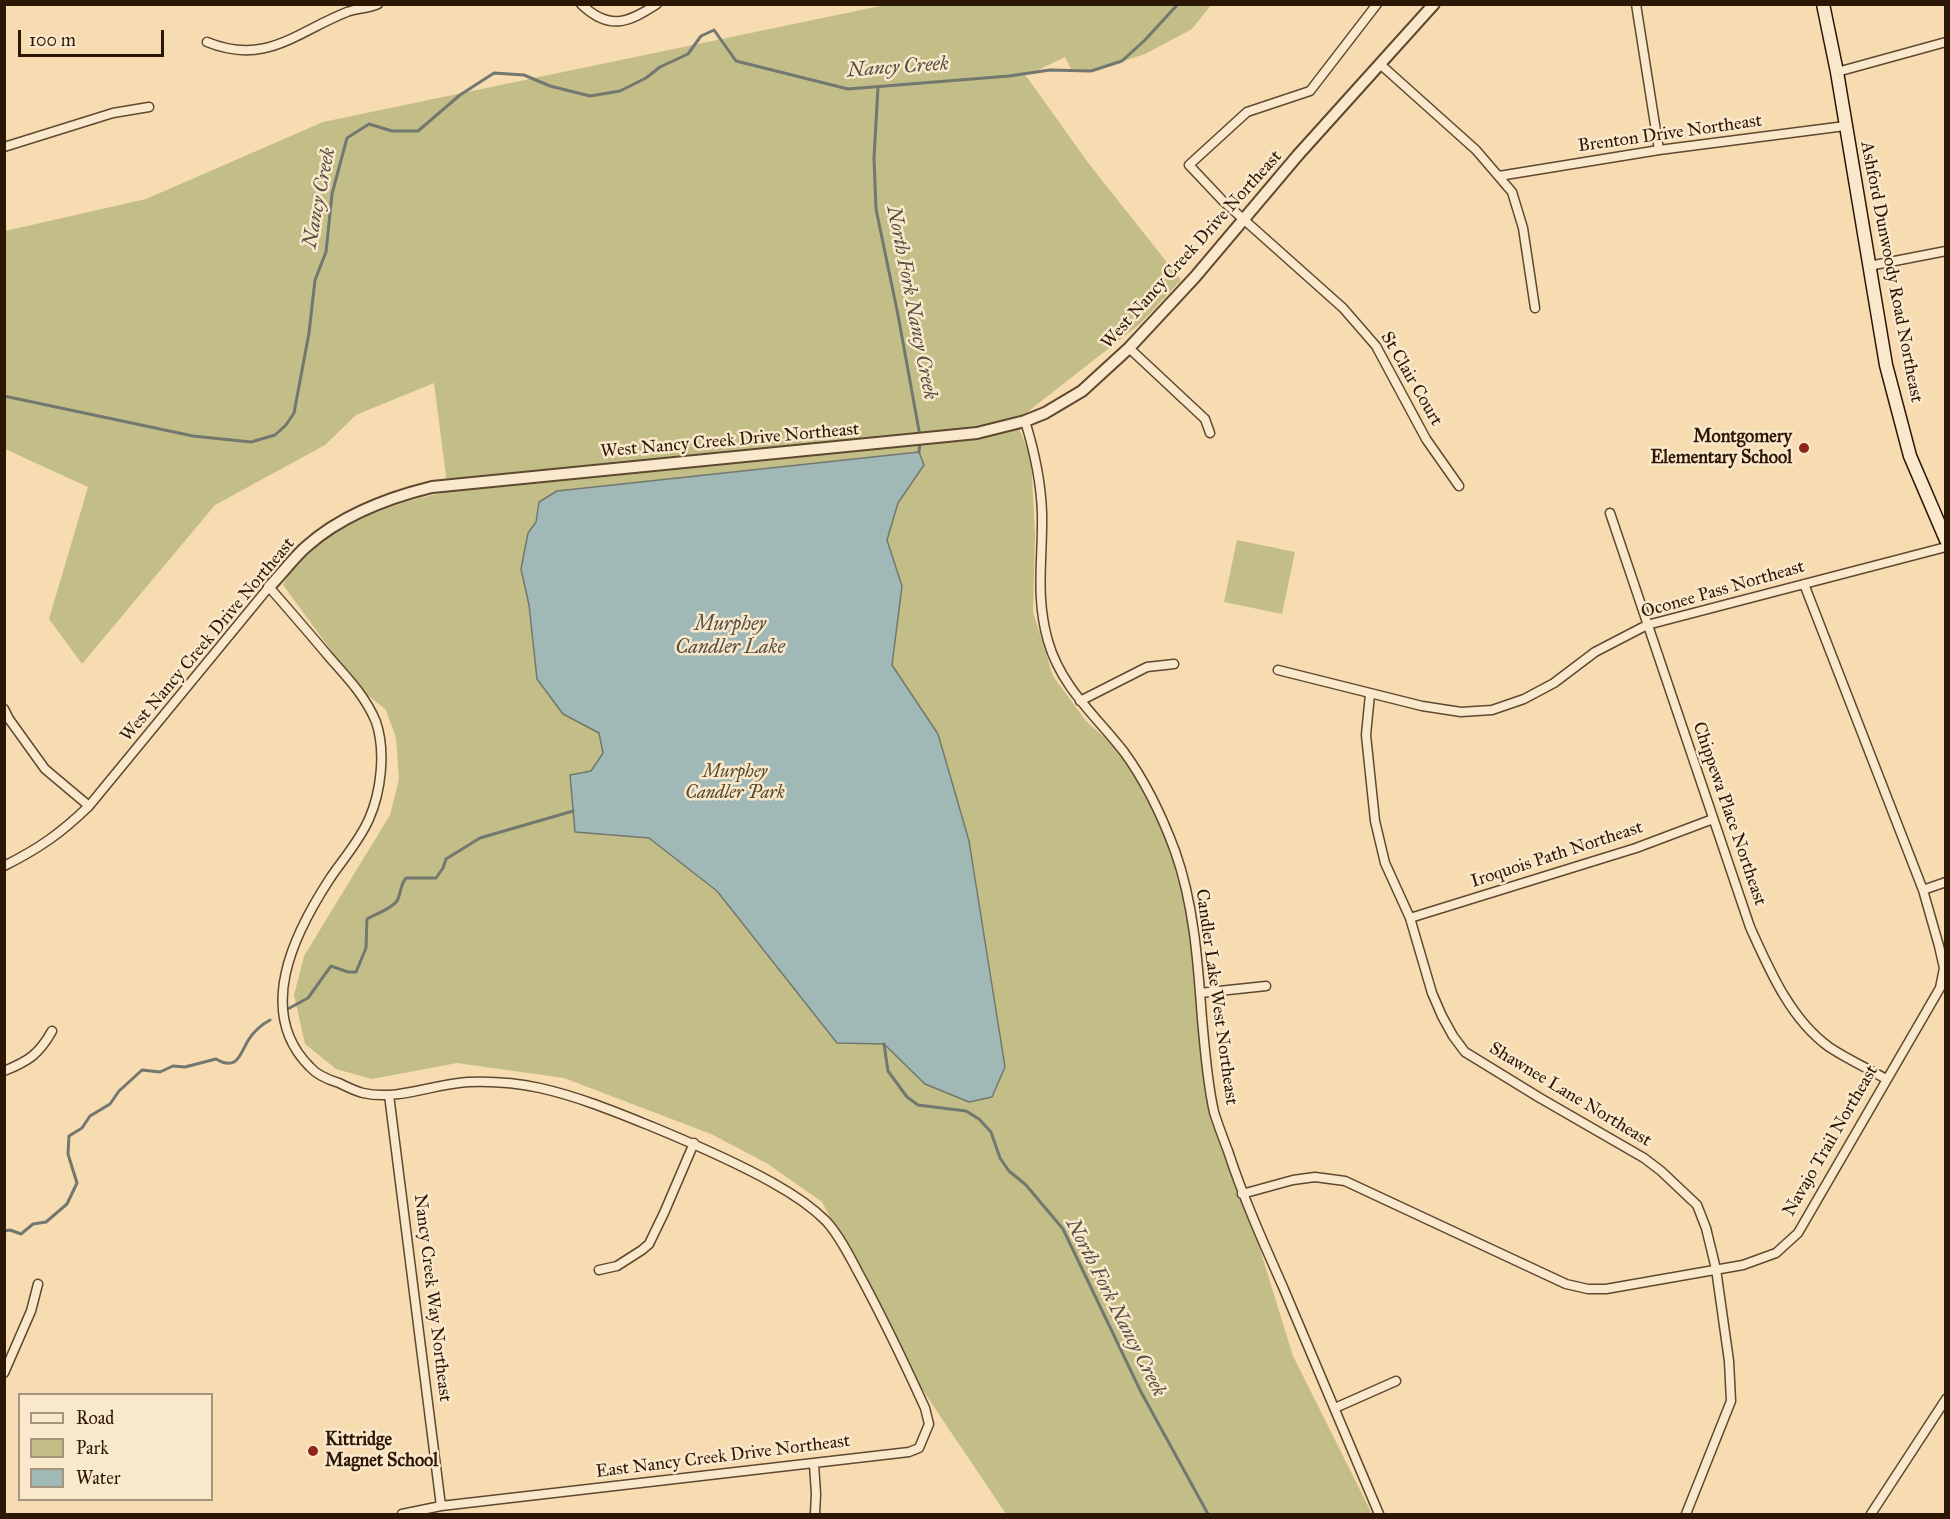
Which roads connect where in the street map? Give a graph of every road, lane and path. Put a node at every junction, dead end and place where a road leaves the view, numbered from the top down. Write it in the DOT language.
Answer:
graph roads {
  1 [pos="378,4"];
  2 [pos="580,4"];
  3 [pos="657,4"];
  4 [pos="1377,4"];
  5 [pos="1434,4"];
  6 [pos="1636,4"];
  7 [pos="1823,4"];
  8 [pos="207,42"];
  9 [pos="1946,42"];
  10 [pos="1380,64"];
  11 [pos="1837,72"];
  12 [pos="149,107"];
  13 [pos="1845,126"];
  14 [pos="4,147"];
  15 [pos="1659,150"];
  16 [pos="1499,176"];
  17 [pos="1244,221"];
  18 [pos="1946,251"];
  19 [pos="1869,266"];
  20 [pos="1534,308"];
  21 [pos="1129,348"];
  22 [pos="1025,421"];
  23 [pos="1210,433"];
  24 [pos="1459,486"];
  25 [pos="1610,513"];
  26 [pos="1946,540"];
  27 [pos="1946,547"];
  28 [pos="1804,584"];
  29 [pos="269,587"];
  30 [pos="1647,625"];
  31 [pos="1174,664"];
  32 [pos="1278,670"];
  33 [pos="1370,694"];
  34 [pos="1080,701"];
  35 [pos="4,709"];
  36 [pos="89,806"];
  37 [pos="1713,819"];
  38 [pos="4,866"];
  39 [pos="1946,882"];
  40 [pos="1923,890"];
  41 [pos="1410,918"];
  42 [pos="1266,986"];
  43 [pos="1200,993"];
  44 [pos="52,1031"];
  45 [pos="4,1071"];
  46 [pos="1886,1079"];
  47 [pos="389,1095"];
  48 [pos="694,1143"];
  49 [pos="1242,1194"];
  50 [pos="1716,1269"];
  51 [pos="599,1270"];
  52 [pos="38,1284"];
  53 [pos="4,1373"];
  54 [pos="1396,1382"];
  55 [pos="1946,1399"];
  56 [pos="1335,1408"];
  57 [pos="814,1464"];
  58 [pos="441,1506"];
  59 [pos="402,1515"];
  60 [pos="815,1515"];
  61 [pos="1378,1515"];
  62 [pos="1686,1515"];
  63 [pos="1871,1515"];
  1 -- 8 [label="street"];
  2 -- 3 [label="street"];
  4 -- 17 [label="street, St Clair Court"];
  5 -- 10 [label="street, West Nancy Creek Drive Northeast"];
  6 -- 15 [label="street"];
  7 -- 11 [label="main road, Ashford Dunwoody Road Northeast"];
  9 -- 11 [label="street"];
  10 -- 16 [label="street"];
  10 -- 17 [label="street, West Nancy Creek Drive Northeast"];
  11 -- 13 [label="main road, Ashford Dunwoody Road Northeast"];
  12 -- 14 [label="street"];
  13 -- 15 [label="street, Brenton Drive Northeast"];
  13 -- 19 [label="main road, Ashford Dunwoody Road Northeast"];
  15 -- 16 [label="street, Brenton Drive Northeast"];
  16 -- 20 [label="street"];
  17 -- 21 [label="street, West Nancy Creek Drive Northeast"];
  17 -- 24 [label="street, St Clair Court"];
  18 -- 19 [label="street"];
  19 -- 26 [label="main road, Ashford Dunwoody Road Northeast"];
  21 -- 22 [label="street, West Nancy Creek Drive Northeast"];
  21 -- 23 [label="street"];
  22 -- 29 [label="street, West Nancy Creek Drive Northeast"];
  22 -- 34 [label="street, Candler Lake West Northeast"];
  25 -- 30 [label="street, Chippewa Place Northeast"];
  27 -- 28 [label="street, Oconee Pass Northeast"];
  28 -- 30 [label="street, Oconee Pass Northeast"];
  28 -- 40 [label="street, Navajo Trail Northeast"];
  29 -- 36 [label="street, West Nancy Creek Drive Northeast"];
  29 -- 47 [label="street"];
  30 -- 33 [label="street, Oconee Pass Northeast"];
  30 -- 37 [label="street, Chippewa Place Northeast"];
  31 -- 34 [label="street"];
  32 -- 33 [label="street, Oconee Pass Northeast"];
  33 -- 41 [label="street, Shawnee Lane Northeast"];
  34 -- 43 [label="street, Candler Lake West Northeast"];
  35 -- 36 [label="street"];
  36 -- 38 [label="street, West Nancy Creek Drive Northeast"];
  37 -- 41 [label="street, Iroquois Path Northeast"];
  37 -- 46 [label="street, Chippewa Place Northeast"];
  39 -- 40 [label="street"];
  40 -- 46 [label="street, Navajo Trail Northeast"];
  41 -- 50 [label="street, Shawnee Lane Northeast"];
  42 -- 43 [label="street"];
  43 -- 49 [label="street, Candler Lake West Northeast"];
  44 -- 45 [label="street"];
  46 -- 50 [label="street, Navajo Trail Northeast"];
  47 -- 48 [label="street"];
  47 -- 58 [label="street, Nancy Creek Way Northeast"];
  48 -- 51 [label="street"];
  48 -- 57 [label="street, East Nancy Creek Drive Northeast"];
  49 -- 50 [label="street, Navajo Trail Northeast"];
  49 -- 56 [label="street, Candler Lake West Northeast"];
  50 -- 62 [label="street, Shawnee Lane Northeast"];
  52 -- 53 [label="street"];
  54 -- 56 [label="street"];
  55 -- 63 [label="street"];
  56 -- 61 [label="street, Candler Lake West Northeast"];
  57 -- 58 [label="street, East Nancy Creek Drive Northeast"];
  57 -- 60 [label="street"];
  58 -- 59 [label="street, East Nancy Creek Drive Northeast"];
}
